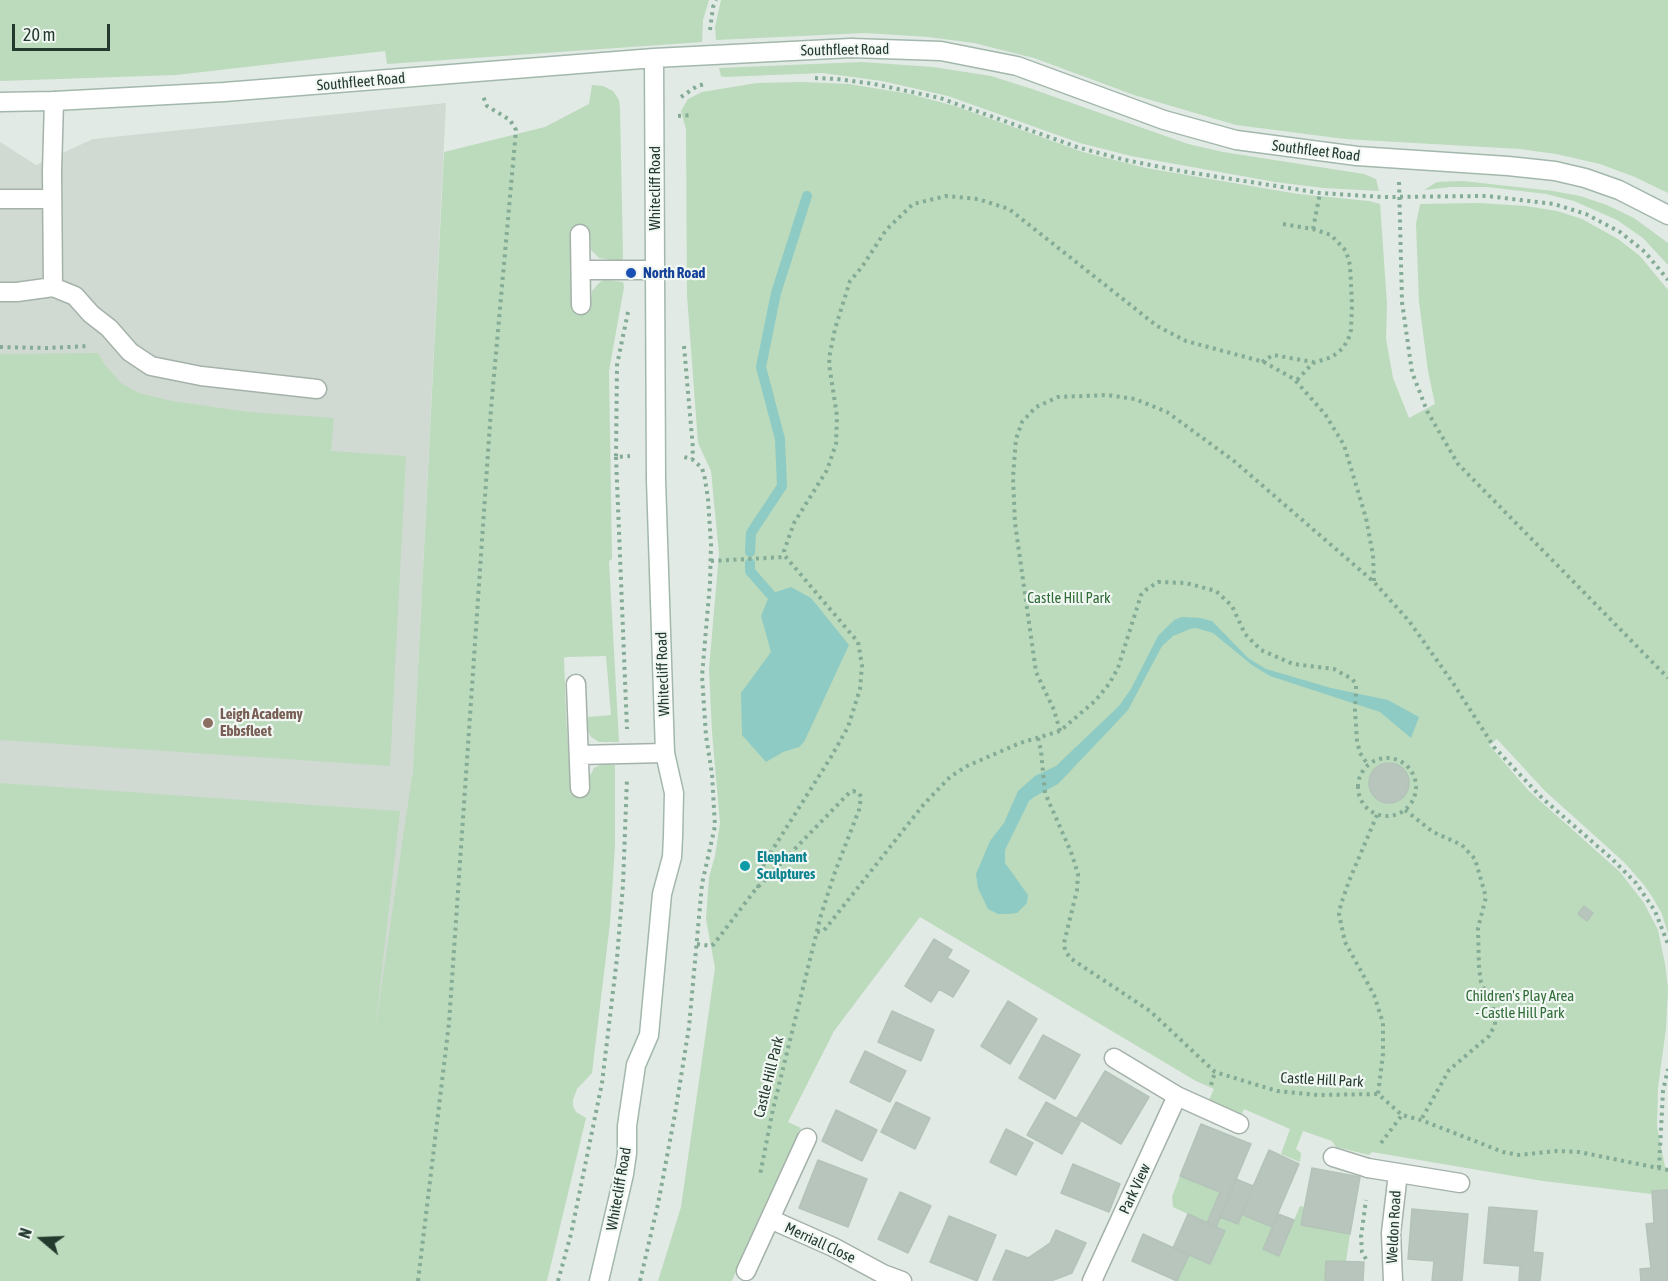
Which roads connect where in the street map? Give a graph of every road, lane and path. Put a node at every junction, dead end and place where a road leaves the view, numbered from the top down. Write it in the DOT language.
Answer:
graph roads {
  1 [pos="717,0"];
  2 [pos="710,40"];
  3 [pos="654,58"];
  4 [pos="811,78"];
  5 [pos="714,83"];
  6 [pos="482,87"];
  7 [pos="54,101"];
  8 [pos="0,102"];
  9 [pos="679,103"];
  10 [pos="692,115"];
  11 [pos="677,116"];
  12 [pos="1320,193"];
  13 [pos="1401,197"];
  14 [pos="0,199"];
  15 [pos="52,199"];
  16 [pos="1668,215"];
  17 [pos="1283,225"];
  18 [pos="1313,229"];
  19 [pos="580,234"];
  20 [pos="581,270"];
  21 [pos="655,270"];
  22 [pos="1668,280"];
  23 [pos="53,287"];
  24 [pos="0,292"];
  25 [pos="581,305"];
  26 [pos="1262,362"];
  27 [pos="1314,363"];
  28 [pos="1296,381"];
  29 [pos="318,389"];
  30 [pos="616,457"];
  31 [pos="786,557"];
  32 [pos="711,561"];
  33 [pos="1374,582"];
  34 [pos="1668,678"];
  35 [pos="576,684"];
  36 [pos="1060,731"];
  37 [pos="1038,738"];
  38 [pos="665,753"];
  39 [pos="628,754"];
  40 [pos="579,755"];
  41 [pos="1368,765"];
  42 [pos="580,789"];
  43 [pos="1405,810"];
  44 [pos="1377,814"];
  45 [pos="758,888"];
  46 [pos="818,932"];
  47 [pos="697,944"];
  48 [pos="1668,944"];
  49 [pos="1114,1058"];
  50 [pos="1668,1069"];
  51 [pos="1378,1094"];
  52 [pos="1177,1096"];
  53 [pos="1402,1115"];
  54 [pos="1421,1120"];
  55 [pos="1239,1124"];
  56 [pos="807,1138"];
  57 [pos="1333,1157"];
  58 [pos="1371,1168"];
  59 [pos="1659,1168"];
  60 [pos="1668,1170"];
  61 [pos="1398,1173"];
  62 [pos="1460,1183"];
  63 [pos="758,1186"];
  64 [pos="770,1219"];
  65 [pos="744,1276"];
  66 [pos="418,1281"];
  67 [pos="558,1281"];
  68 [pos="599,1281"];
  69 [pos="903,1281"];
  70 [pos="1092,1281"];
  71 [pos="1393,1281"];
  1 -- 2 [label="path"];
  3 -- 7 [label="street, Southfleet Road"];
  3 -- 16 [label="street, Southfleet Road"];
  3 -- 21 [label="street, Whitecliff Road"];
  4 -- 12 [label="path"];
  5 -- 9 [label="path"];
  6 -- 66 [label="path"];
  7 -- 8 [label="street, Southfleet Road"];
  7 -- 15 [label="street"];
  10 -- 11 [label="path"];
  12 -- 13 [label="path"];
  12 -- 18 [label="path"];
  13 -- 22 [label="path"];
  13 -- 34 [label="path"];
  14 -- 15 [label="street"];
  15 -- 23 [label="street"];
  17 -- 18 [label="path"];
  18 -- 27 [label="path"];
  19 -- 20 [label="street"];
  20 -- 21 [label="street"];
  20 -- 25 [label="street"];
  21 -- 38 [label="street, Whitecliff Road"];
  23 -- 24 [label="street"];
  23 -- 29 [label="street"];
  26 -- 27 [label="path"];
  26 -- 28 [label="path"];
  26 -- 31 [label="path"];
  27 -- 28 [label="path"];
  28 -- 33 [label="path"];
  30 -- 39 [label="path"];
  31 -- 32 [label="path"];
  31 -- 45 [label="path, Castle Hill Park"];
  33 -- 36 [label="path"];
  33 -- 48 [label="path"];
  35 -- 40 [label="street"];
  36 -- 37 [label="path"];
  36 -- 41 [label="path"];
  37 -- 46 [label="path"];
  37 -- 51 [label="path, Castle Hill Park"];
  38 -- 39 [label="street"];
  38 -- 68 [label="street, Whitecliff Road"];
  39 -- 40 [label="street"];
  39 -- 67 [label="path"];
  40 -- 42 [label="street"];
  41 -- 43 [label="path"];
  41 -- 44 [label="path"];
  43 -- 44 [label="path"];
  43 -- 54 [label="path"];
  44 -- 51 [label="path, Castle Hill Park"];
  45 -- 46 [label="path, Castle Hill Park"];
  45 -- 47 [label="path, Castle Hill Park"];
  46 -- 63 [label="path, Castle Hill Park"];
  49 -- 52 [label="street"];
  50 -- 59 [label="path"];
  51 -- 53 [label="path, Castle Hill Park"];
  52 -- 55 [label="street"];
  52 -- 70 [label="street, Park View"];
  53 -- 54 [label="path, Castle Hill Park"];
  53 -- 58 [label="path"];
  54 -- 59 [label="path, Castle Hill Park"];
  56 -- 64 [label="street, Merriall Close"];
  57 -- 58 [label="street, Weldon Road"];
  58 -- 61 [label="street, Weldon Road"];
  59 -- 60 [label="path, Castle Hill Park"];
  61 -- 62 [label="street, Weldon Road"];
  61 -- 71 [label="street, Weldon Road"];
  64 -- 65 [label="street, Merriall Close"];
  64 -- 69 [label="street, Merriall Close"];
}
